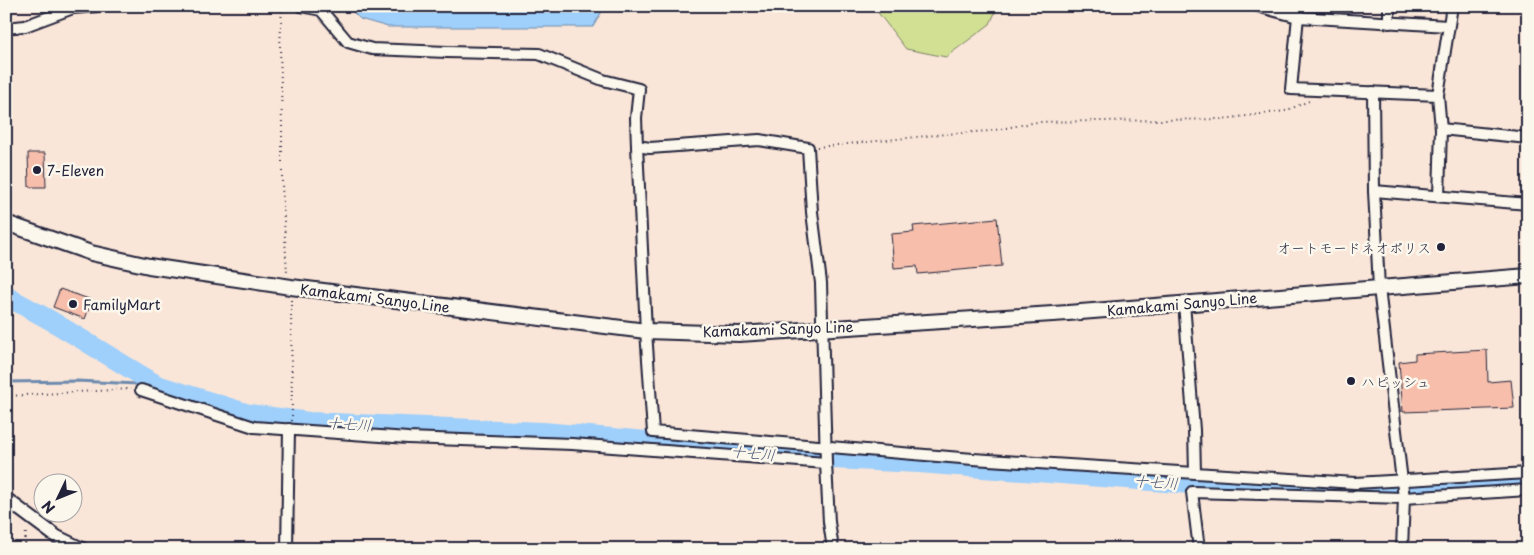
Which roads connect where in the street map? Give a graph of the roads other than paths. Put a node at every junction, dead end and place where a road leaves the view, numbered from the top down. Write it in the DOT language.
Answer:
graph roads {
  1 [pos="98,6"];
  2 [pos="301,6"];
  3 [pos="1257,6"];
  4 [pos="1299,6"];
  5 [pos="1390,6"];
  6 [pos="1452,6"];
  7 [pos="1298,18"];
  8 [pos="1389,23"];
  9 [pos="1448,26"];
  10 [pos="6,28"];
  11 [pos="1373,92"];
  12 [pos="1438,95"];
  13 [pos="1441,129"];
  14 [pos="1528,138"];
  15 [pos="637,146"];
  16 [pos="1374,191"];
  17 [pos="1439,196"];
  18 [pos="1528,204"];
  19 [pos="6,223"];
  20 [pos="1528,276"];
  21 [pos="1379,288"];
  22 [pos="1184,304"];
  23 [pos="823,329"];
  24 [pos="646,330"];
  25 [pos="141,390"];
  26 [pos="290,429"];
  27 [pos="827,447"];
  28 [pos="826,463"];
  29 [pos="1195,473"];
  30 [pos="1528,473"];
  31 [pos="1402,481"];
  32 [pos="1528,490"];
  33 [pos="1404,498"];
  34 [pos="6,499"];
  35 [pos="82,549"];
  36 [pos="287,549"];
  37 [pos="833,549"];
  38 [pos="1199,549"];
  39 [pos="1402,549"];
  1 -- 10 [label="street"];
  2 -- 15 [label="street"];
  3 -- 7 [label="street"];
  4 -- 7 [label="street"];
  5 -- 8 [label="street"];
  6 -- 9 [label="street"];
  7 -- 8 [label="street"];
  7 -- 11 [label="street"];
  8 -- 9 [label="street"];
  9 -- 12 [label="street"];
  11 -- 12 [label="street"];
  11 -- 16 [label="street"];
  12 -- 13 [label="street"];
  13 -- 14 [label="street"];
  13 -- 17 [label="street"];
  15 -- 23 [label="street"];
  15 -- 24 [label="street"];
  16 -- 17 [label="street"];
  16 -- 21 [label="street"];
  17 -- 18 [label="street"];
  19 -- 24 [label="main road, Kamakami Sanyo Line"];
  20 -- 21 [label="main road, Kamakami Sanyo Line"];
  21 -- 22 [label="main road, Kamakami Sanyo Line"];
  21 -- 31 [label="street"];
  22 -- 23 [label="main road, Kamakami Sanyo Line"];
  22 -- 29 [label="street"];
  23 -- 24 [label="main road, Kamakami Sanyo Line"];
  23 -- 27 [label="street"];
  24 -- 27 [label="street"];
  25 -- 26 [label="street"];
  26 -- 28 [label="street"];
  26 -- 36 [label="street"];
  27 -- 28 [label="street"];
  27 -- 29 [label="street"];
  28 -- 37 [label="street"];
  29 -- 31 [label="street"];
  30 -- 31 [label="street"];
  31 -- 33 [label="street"];
  32 -- 33 [label="street"];
  33 -- 38 [label="street"];
  33 -- 39 [label="street"];
  34 -- 35 [label="street"];
}
